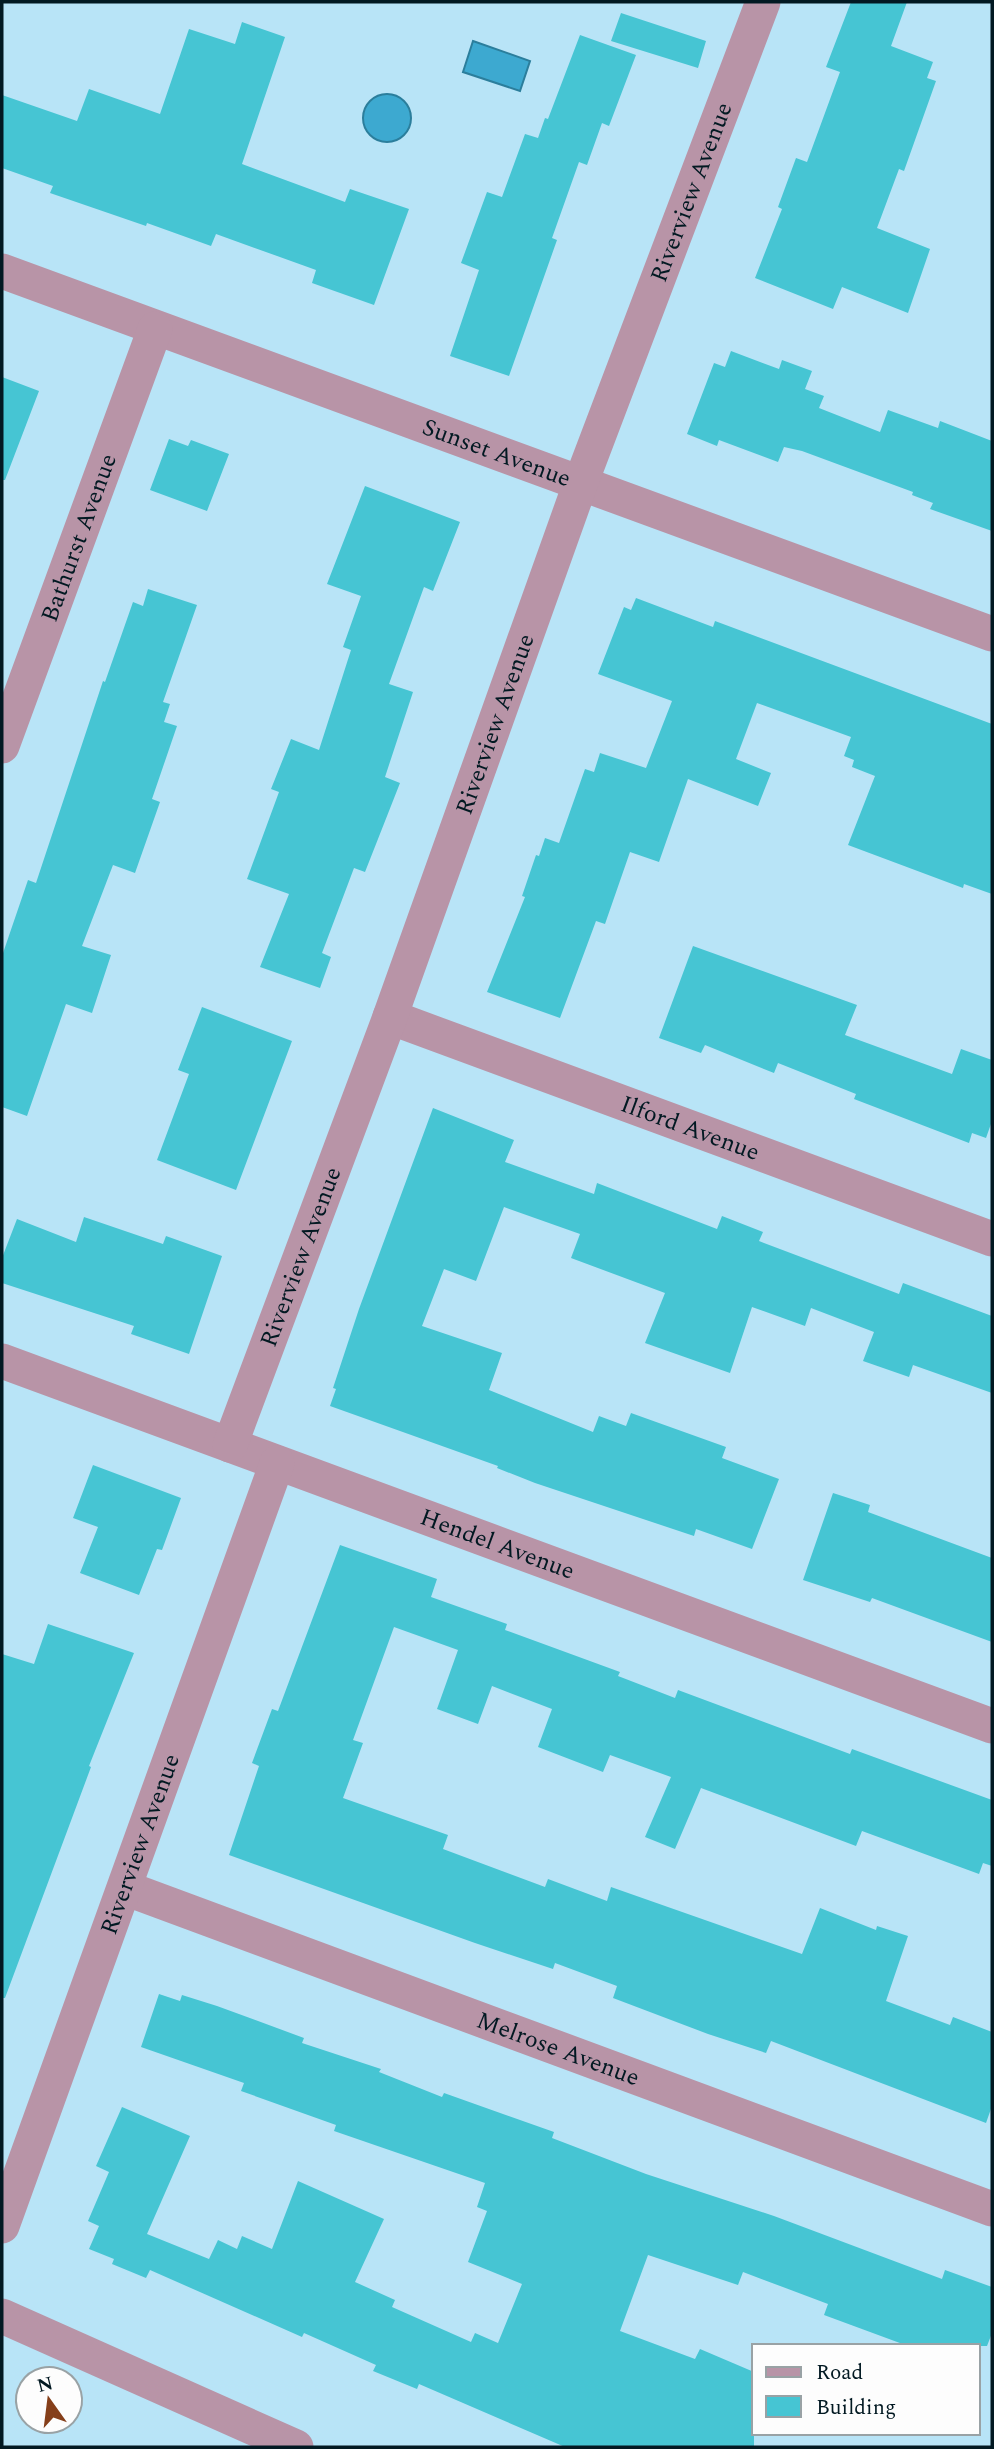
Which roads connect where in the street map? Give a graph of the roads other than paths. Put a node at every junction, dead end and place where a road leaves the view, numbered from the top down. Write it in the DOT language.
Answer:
graph roads {
  1 [pos="763,2"];
  2 [pos="2,271"];
  3 [pos="155,329"];
  4 [pos="581,482"];
  5 [pos="992,634"];
  6 [pos="2,746"];
  7 [pos="390,1017"];
  8 [pos="992,1239"];
  9 [pos="2,1361"];
  10 [pos="230,1445"];
  11 [pos="277,1463"];
  12 [pos="992,1726"];
  13 [pos="125,1888"];
  14 [pos="992,2209"];
  15 [pos="2,2225"];
  16 [pos="2,2316"];
  17 [pos="296,2447"];
  1 -- 4 [label="street, Riverview Avenue"];
  2 -- 3 [label="street, Sunset Avenue"];
  3 -- 4 [label="street, Sunset Avenue"];
  3 -- 6 [label="street, Bathurst Avenue"];
  4 -- 5 [label="street, Sunset Avenue"];
  4 -- 7 [label="street, Riverview Avenue"];
  7 -- 8 [label="street, Ilford Avenue"];
  7 -- 10 [label="street, Riverview Avenue"];
  9 -- 10 [label="street, Hendel Avenue"];
  10 -- 11 [label="street, Hendel Avenue"];
  11 -- 12 [label="street, Hendel Avenue"];
  11 -- 13 [label="street, Riverview Avenue"];
  13 -- 14 [label="street, Melrose Avenue"];
  13 -- 15 [label="street, Riverview Avenue"];
  16 -- 17 [label="street"];
}
